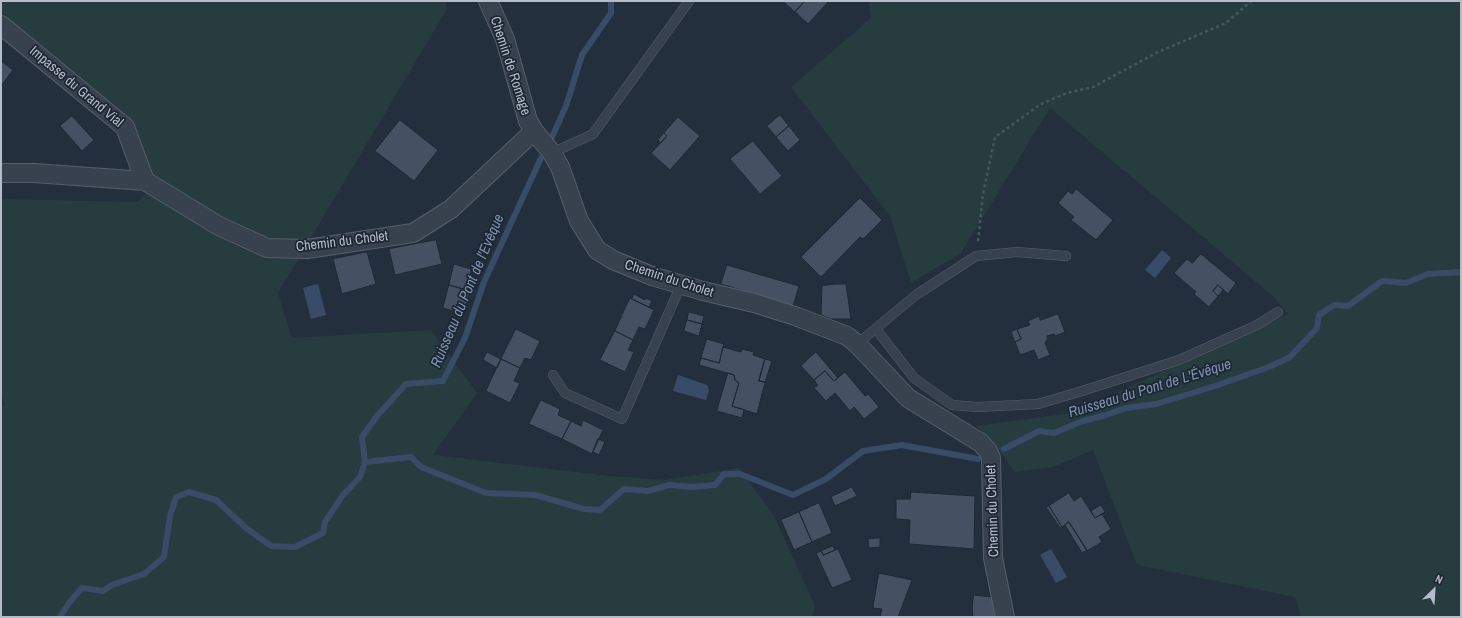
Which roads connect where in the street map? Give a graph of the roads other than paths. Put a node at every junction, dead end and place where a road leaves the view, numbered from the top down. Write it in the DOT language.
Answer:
graph roads {
  1 [pos="488,1"];
  2 [pos="689,1"];
  3 [pos="1,25"];
  4 [pos="534,131"];
  5 [pos="552,153"];
  6 [pos="1,173"];
  7 [pos="145,181"];
  8 [pos="1066,256"];
  9 [pos="681,285"];
  10 [pos="1278,312"];
  11 [pos="876,329"];
  12 [pos="857,344"];
  13 [pos="553,375"];
  14 [pos="1005,617"];
  1 -- 4 [label="street, Chemin de Romage"];
  2 -- 5 [label="lane"];
  3 -- 7 [label="street, Impasse du Grand Vial"];
  4 -- 5 [label="street, Chemin du Cholet"];
  4 -- 7 [label="street, Chemin du Cholet"];
  5 -- 9 [label="street, Chemin du Cholet"];
  6 -- 7 [label="street, Chemin du Cholet"];
  8 -- 11 [label="lane"];
  9 -- 12 [label="street, Chemin du Cholet"];
  9 -- 13 [label="lane"];
  10 -- 11 [label="lane"];
  11 -- 12 [label="lane"];
  12 -- 14 [label="street, Chemin du Cholet"];
}
